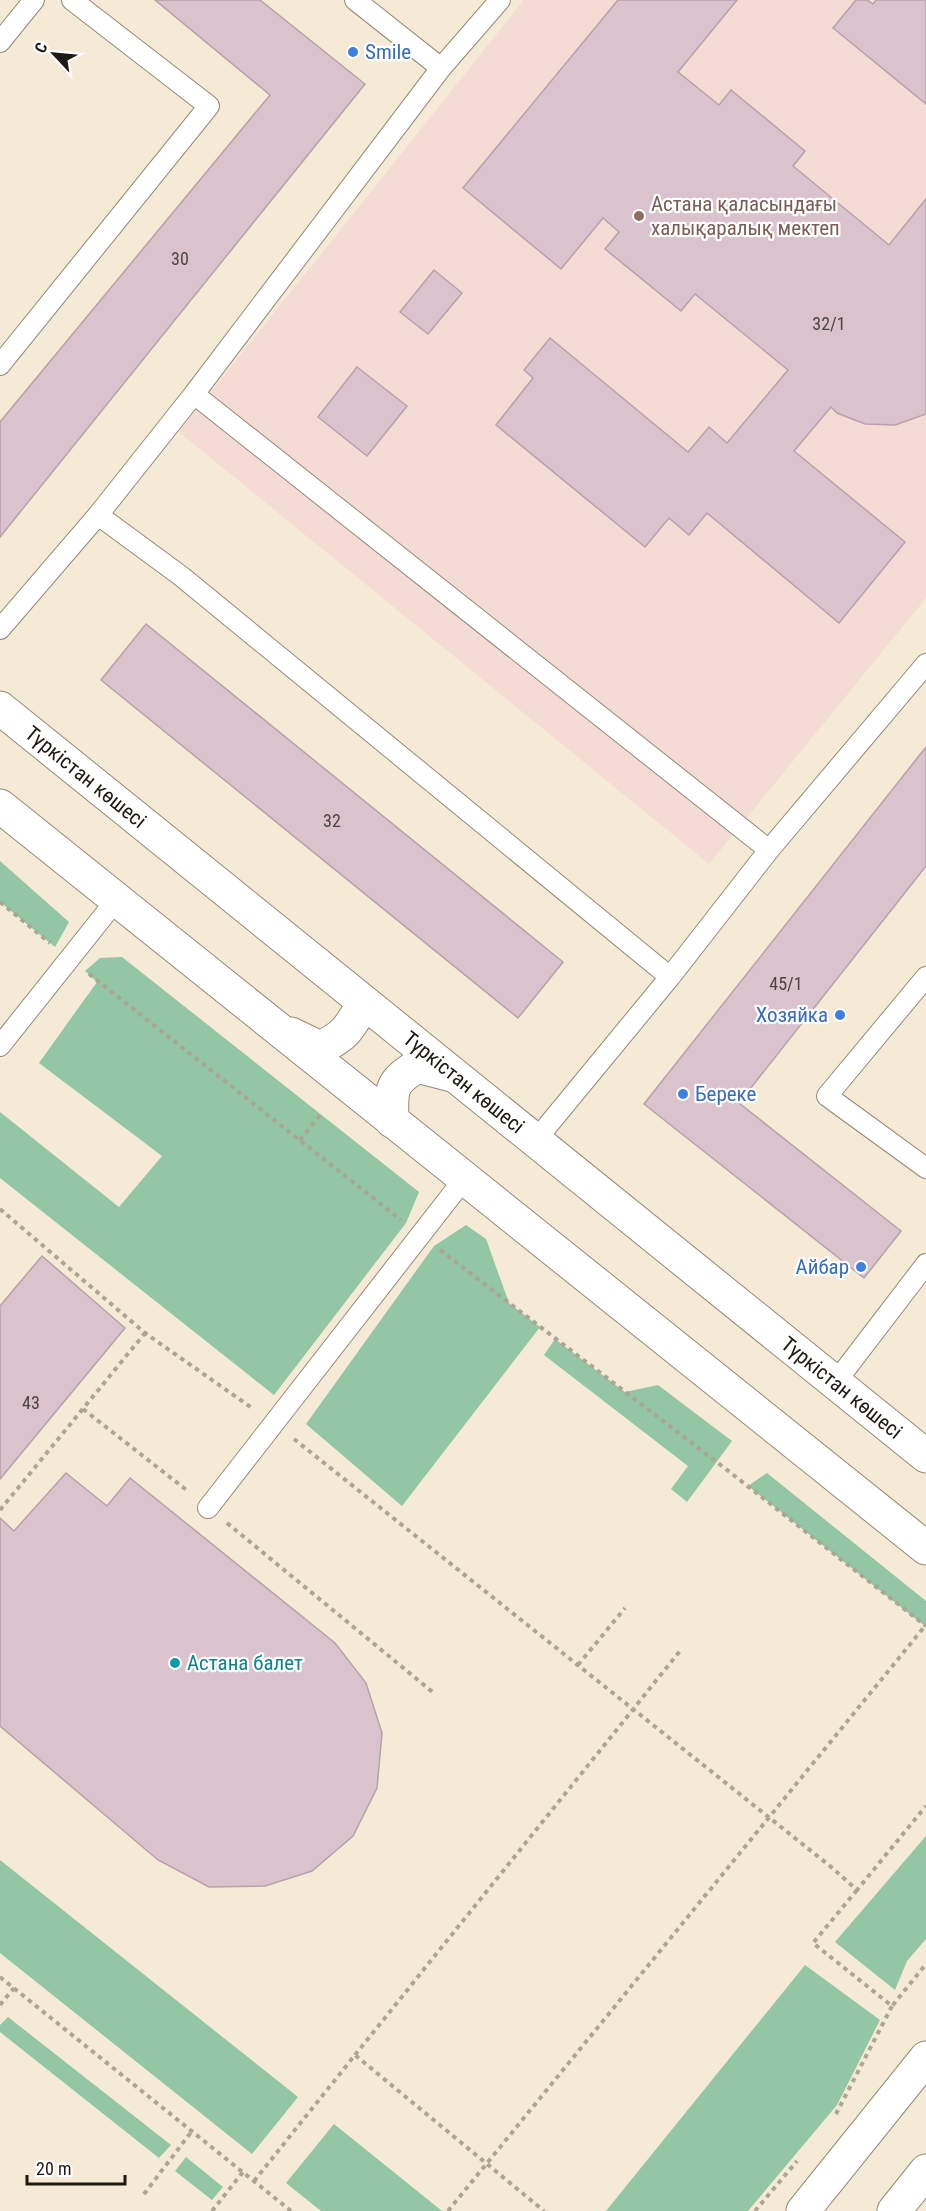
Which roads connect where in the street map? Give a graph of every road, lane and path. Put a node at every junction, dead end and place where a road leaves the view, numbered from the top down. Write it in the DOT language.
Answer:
graph roads {
  1 [pos="34,0"];
  2 [pos="72,0"];
  3 [pos="355,0"];
  4 [pos="500,0"];
  5 [pos="0,42"];
  6 [pos="441,68"];
  7 [pos="0,364"];
  8 [pos="194,394"];
  9 [pos="98,515"];
  10 [pos="0,629"];
  11 [pos="926,664"];
  12 [pos="0,708"];
  13 [pos="0,806"];
  14 [pos="769,850"];
  15 [pos="117,899"];
  16 [pos="0,902"];
  17 [pos="69,959"];
  18 [pos="670,977"];
  19 [pos="926,977"];
  20 [pos="364,1003"];
  21 [pos="276,1027"];
  22 [pos="0,1046"];
  23 [pos="454,1075"];
  24 [pos="321,1114"];
  25 [pos="392,1120"];
  26 [pos="300,1140"];
  27 [pos="535,1141"];
  28 [pos="926,1168"];
  29 [pos="464,1179"];
  30 [pos="0,1209"];
  31 [pos="926,1264"];
  32 [pos="145,1333"];
  33 [pos="835,1383"];
  34 [pos="84,1409"];
  35 [pos="274,1424"];
  36 [pos="926,1456"];
  37 [pos="731,1473"];
  38 [pos="208,1508"];
  39 [pos="0,1510"];
  40 [pos="926,1548"];
  41 [pos="625,1608"];
  42 [pos="926,1626"];
  43 [pos="680,1652"];
  44 [pos="578,1665"];
  45 [pos="435,1694"];
  46 [pos="634,1710"];
  47 [pos="926,1806"];
  48 [pos="770,1817"];
  49 [pos="857,1890"];
  50 [pos="926,1964"];
  51 [pos="0,1977"];
  52 [pos="14,1988"];
  53 [pos="0,2006"];
  54 [pos="892,2006"];
  55 [pos="355,2055"];
  56 [pos="926,2058"];
  57 [pos="835,2115"];
  58 [pos="192,2131"];
  59 [pos="799,2159"];
  60 [pos="487,2164"];
  61 [pos="926,2171"];
  62 [pos="243,2172"];
  63 [pos="254,2181"];
  64 [pos="144,2194"];
  65 [pos="212,2211"];
  66 [pos="291,2211"];
  67 [pos="448,2211"];
  68 [pos="544,2211"];
  69 [pos="755,2211"];
  70 [pos="803,2211"];
  71 [pos="894,2211"];
  1 -- 5 [label="lane"];
  2 -- 7 [label="lane"];
  3 -- 6 [label="lane"];
  4 -- 6 [label="lane"];
  6 -- 8 [label="lane"];
  8 -- 9 [label="lane"];
  8 -- 14 [label="lane"];
  9 -- 10 [label="lane"];
  9 -- 18 [label="lane"];
  11 -- 14 [label="lane"];
  12 -- 20 [label="main road, Түркістан көшесі"];
  13 -- 15 [label="main road"];
  14 -- 18 [label="lane"];
  15 -- 17 [label="lane"];
  15 -- 21 [label="main road"];
  16 -- 17 [label="path"];
  17 -- 22 [label="lane"];
  18 -- 27 [label="lane"];
  19 -- 28 [label="lane"];
  20 -- 21 [label="main road"];
  20 -- 23 [label="main road, Түркістан көшесі"];
  21 -- 25 [label="main road"];
  23 -- 25 [label="main road"];
  23 -- 27 [label="main road, Түркістан көшесі"];
  24 -- 26 [label="path"];
  25 -- 29 [label="main road"];
  27 -- 33 [label="main road, Түркістан көшесі"];
  29 -- 35 [label="lane"];
  29 -- 40 [label="main road"];
  30 -- 32 [label="path"];
  31 -- 33 [label="lane"];
  32 -- 34 [label="path"];
  32 -- 35 [label="path"];
  33 -- 36 [label="main road, Түркістан көшесі"];
  34 -- 38 [label="path"];
  34 -- 39 [label="path"];
  35 -- 38 [label="lane"];
  35 -- 44 [label="path"];
  37 -- 42 [label="path"];
  38 -- 45 [label="path"];
  41 -- 44 [label="path"];
  42 -- 48 [label="path"];
  43 -- 46 [label="path"];
  44 -- 46 [label="path"];
  46 -- 48 [label="path"];
  46 -- 55 [label="path"];
  47 -- 49 [label="path"];
  48 -- 49 [label="path"];
  48 -- 60 [label="path"];
  49 -- 54 [label="path"];
  50 -- 54 [label="path"];
  51 -- 52 [label="path"];
  52 -- 53 [label="path"];
  52 -- 58 [label="path"];
  54 -- 57 [label="path"];
  55 -- 60 [label="path"];
  55 -- 63 [label="path"];
  56 -- 70 [label="main road"];
  58 -- 62 [label="path"];
  58 -- 64 [label="path"];
  59 -- 69 [label="path"];
  60 -- 67 [label="path"];
  60 -- 68 [label="path"];
  61 -- 71 [label="main road"];
  62 -- 63 [label="path"];
  62 -- 65 [label="path"];
  63 -- 66 [label="path"];
}
